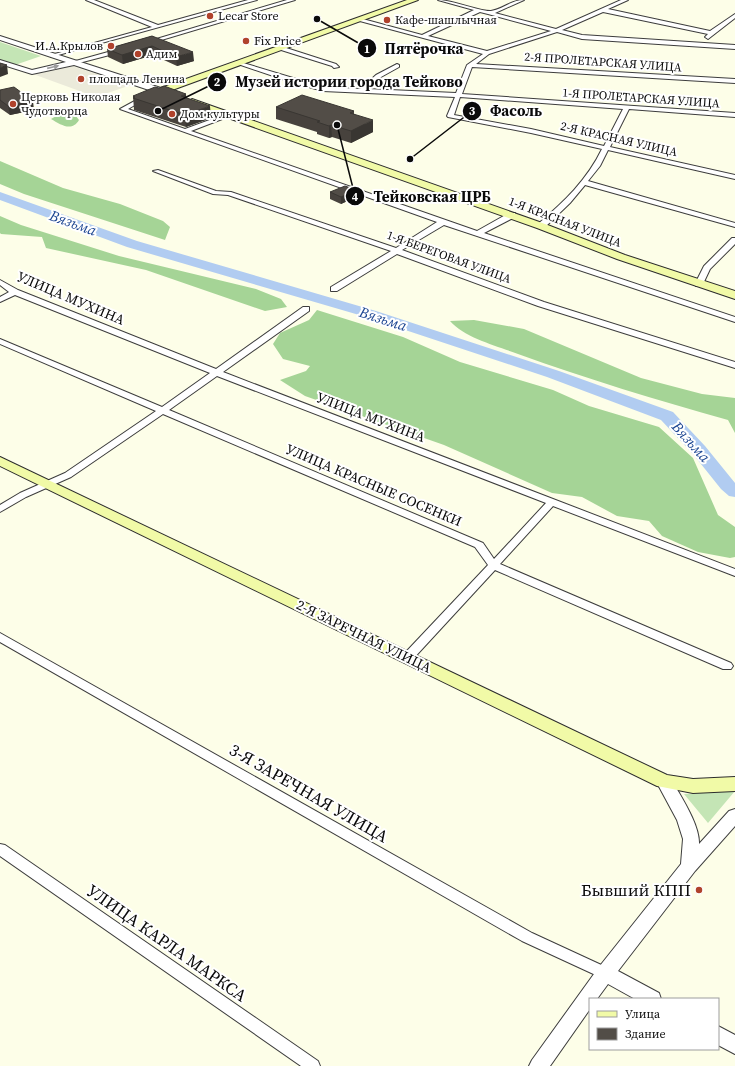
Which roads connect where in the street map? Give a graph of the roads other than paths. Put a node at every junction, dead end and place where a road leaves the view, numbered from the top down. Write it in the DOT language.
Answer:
graph roads {
  1 [pos="89,0"];
  2 [pos="254,0"];
  3 [pos="292,0"];
  4 [pos="414,0"];
  5 [pos="441,0"];
  6 [pos="521,0"];
  7 [pos="625,0"];
  8 [pos="479,10"];
  9 [pos="603,10"];
  10 [pos="490,13"];
  11 [pos="735,16"];
  12 [pos="359,20"];
  13 [pos="158,26"];
  14 [pos="555,31"];
  15 [pos="712,33"];
  16 [pos="424,36"];
  17 [pos="0,38"];
  18 [pos="702,45"];
  19 [pos="137,46"];
  20 [pos="735,47"];
  21 [pos="280,48"];
  22 [pos="122,50"];
  23 [pos="487,53"];
  24 [pos="53,56"];
  25 [pos="0,62"];
  26 [pos="75,62"];
  27 [pos="238,63"];
  28 [pos="470,65"];
  29 [pos="397,66"];
  30 [pos="336,67"];
  31 [pos="735,81"];
  32 [pos="363,90"];
  33 [pos="161,91"];
  34 [pos="457,95"];
  35 [pos="627,107"];
  36 [pos="228,115"];
  37 [pos="735,115"];
  38 [pos="184,131"];
  39 [pos="606,148"];
  40 [pos="156,171"];
  41 [pos="735,177"];
  42 [pos="583,182"];
  43 [pos="512,215"];
  44 [pos="443,222"];
  45 [pos="735,225"];
  46 [pos="542,226"];
  47 [pos="477,234"];
  48 [pos="735,240"];
  49 [pos="397,251"];
  50 [pos="0,282"];
  51 [pos="698,284"];
  52 [pos="334,288"];
  53 [pos="15,292"];
  54 [pos="735,295"];
  55 [pos="0,300"];
  56 [pos="306,309"];
  57 [pos="735,320"];
  58 [pos="0,341"];
  59 [pos="735,365"];
  60 [pos="216,372"];
  61 [pos="163,410"];
  62 [pos="0,461"];
  63 [pos="46,483"];
  64 [pos="552,502"];
  65 [pos="0,509"];
  66 [pos="493,565"];
  67 [pos="735,573"];
  68 [pos="0,637"];
  69 [pos="408,657"];
  70 [pos="727,666"];
  71 [pos="664,781"];
  72 [pos="735,784"];
  73 [pos="735,815"];
  74 [pos="0,849"];
  75 [pos="689,866"];
  76 [pos="605,973"];
  77 [pos="650,998"];
  78 [pos="719,1036"];
  79 [pos="735,1045"];
  80 [pos="313,1066"];
  81 [pos="539,1066"];
  1 -- 13 [label="street"];
  2 -- 13 [label="street"];
  3 -- 19 [label="street"];
  4 -- 12 [label="main road"];
  5 -- 8 [label="street"];
  6 -- 10 [label="street"];
  7 -- 9 [label="street"];
  8 -- 10 [label="street"];
  8 -- 16 [label="street"];
  9 -- 14 [label="street"];
  9 -- 15 [label="street"];
  10 -- 14 [label="street"];
  11 -- 15 [label="street"];
  12 -- 16 [label="street"];
  12 -- 21 [label="main road"];
  13 -- 24 [label="street"];
  14 -- 18 [label="street"];
  14 -- 23 [label="street"];
  15 -- 18 [label="street"];
  16 -- 23 [label="street"];
  17 -- 24 [label="street"];
  18 -- 20 [label="street"];
  21 -- 27 [label="main road"];
  21 -- 30 [label="street"];
  22 -- 26 [label="street"];
  23 -- 28 [label="street"];
  24 -- 26 [label="street"];
  25 -- 26 [label="street, one-way"];
  26 -- 33 [label="street"];
  27 -- 32 [label="street, 1-Я ПРОЛЕТАРСКАЯ УЛИЦА"];
  27 -- 33 [label="main road"];
  28 -- 31 [label="street, 2-Я ПРОЛЕТАРСКАЯ УЛИЦА"];
  28 -- 34 [label="street"];
  29 -- 32 [label="street"];
  32 -- 34 [label="street, 1-Я ПРОЛЕТАРСКАЯ УЛИЦА"];
  33 -- 36 [label="main road, 1-Я КРАСНАЯ УЛИЦА"];
  33 -- 38 [label="street"];
  34 -- 35 [label="street, 1-Я ПРОЛЕТАРСКАЯ УЛИЦА"];
  34 -- 39 [label="street, 2-Я КРАСНАЯ УЛИЦА"];
  35 -- 37 [label="street, 1-Я ПРОЛЕТАРСКАЯ УЛИЦА"];
  35 -- 39 [label="street"];
  36 -- 38 [label="street"];
  36 -- 43 [label="main road, 1-Я КРАСНАЯ УЛИЦА"];
  38 -- 44 [label="street"];
  39 -- 41 [label="street, 2-Я КРАСНАЯ УЛИЦА"];
  39 -- 42 [label="street"];
  40 -- 49 [label="street, 1-Я БЕРЕГОВАЯ УЛИЦА"];
  42 -- 45 [label="street"];
  42 -- 46 [label="street"];
  43 -- 46 [label="main road, 1-Я КРАСНАЯ УЛИЦА"];
  43 -- 47 [label="street"];
  44 -- 47 [label="street"];
  44 -- 49 [label="street"];
  46 -- 51 [label="main road, 1-Я КРАСНАЯ УЛИЦА"];
  47 -- 57 [label="street"];
  48 -- 51 [label="street"];
  49 -- 52 [label="street"];
  49 -- 59 [label="street, 1-Я БЕРЕГОВАЯ УЛИЦА"];
  50 -- 53 [label="street, УЛИЦА МУХИНА"];
  51 -- 54 [label="main road, 1-Я КРАСНАЯ УЛИЦА"];
  53 -- 55 [label="street"];
  53 -- 60 [label="street, УЛИЦА МУХИНА"];
  56 -- 60 [label="street"];
  58 -- 61 [label="street, УЛИЦА КРАСНЫЕ СОСЕНКИ"];
  60 -- 61 [label="street"];
  60 -- 64 [label="street, УЛИЦА МУХИНА"];
  61 -- 63 [label="street"];
  61 -- 66 [label="street, УЛИЦА КРАСНЫЕ СОСЕНКИ"];
  62 -- 63 [label="main road, 2-Я ЗАРЕЧНАЯ УЛИЦА"];
  63 -- 65 [label="street"];
  63 -- 69 [label="main road, 2-Я ЗАРЕЧНАЯ УЛИЦА"];
  64 -- 66 [label="street"];
  64 -- 67 [label="street, УЛИЦА МУХИНА"];
  66 -- 69 [label="street"];
  66 -- 70 [label="street"];
  68 -- 76 [label="street, 3-Я ЗАРЕЧНАЯ УЛИЦА"];
  69 -- 71 [label="main road, 2-Я ЗАРЕЧНАЯ УЛИЦА"];
  71 -- 72 [label="main road, 2-Я ЗАРЕЧНАЯ УЛИЦА"];
  71 -- 75 [label="street"];
  73 -- 75 [label="street"];
  74 -- 80 [label="street, УЛИЦА КАРЛА МАРКСА"];
  75 -- 76 [label="street"];
  76 -- 77 [label="street"];
  76 -- 81 [label="street"];
  78 -- 79 [label="street"];
}
